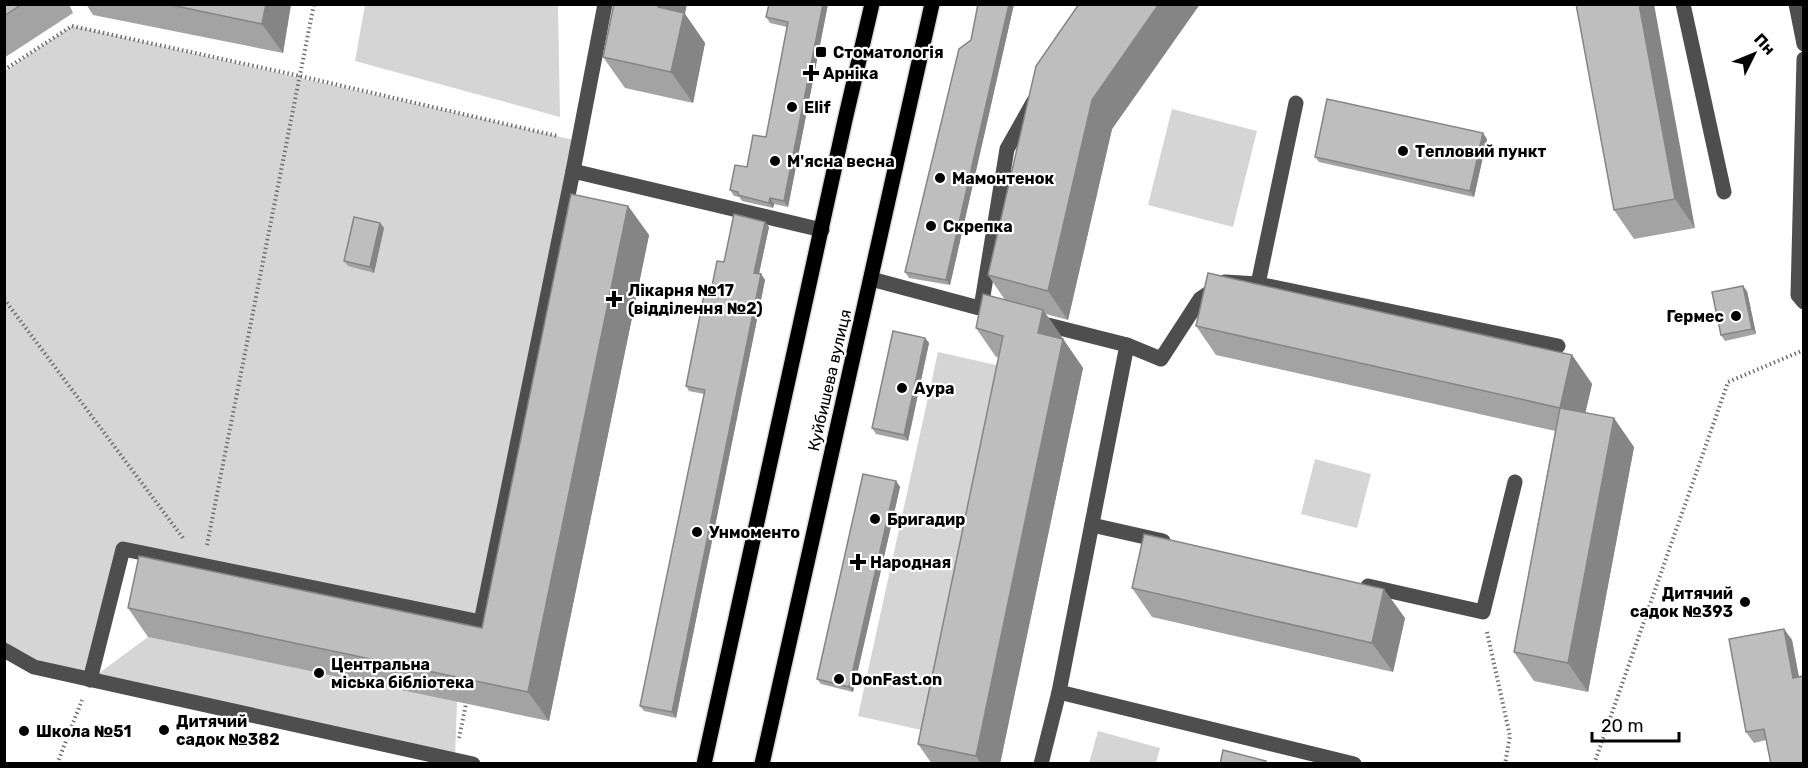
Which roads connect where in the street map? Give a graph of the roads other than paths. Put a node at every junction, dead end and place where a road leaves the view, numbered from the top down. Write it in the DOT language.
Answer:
graph roads {
  1 [pos="605,4"];
  2 [pos="872,4"];
  3 [pos="932,4"];
  4 [pos="1683,4"];
  5 [pos="1796,4"];
  6 [pos="1803,44"];
  7 [pos="1803,59"];
  8 [pos="1042,87"];
  9 [pos="1296,103"];
  10 [pos="573,171"];
  11 [pos="1724,192"];
  12 [pos="822,230"];
  13 [pos="871,279"];
  14 [pos="1258,284"];
  15 [pos="1803,302"];
  16 [pos="981,308"];
  17 [pos="1127,345"];
  18 [pos="1558,346"];
  19 [pos="1515,482"];
  20 [pos="1092,525"];
  21 [pos="1173,543"];
  22 [pos="1357,584"];
  23 [pos="4,650"];
  24 [pos="90,680"];
  25 [pos="1059,692"];
  26 [pos="473,764"];
  27 [pos="704,764"];
  28 [pos="762,764"];
  29 [pos="1041,764"];
  30 [pos="1354,764"];
  1 -- 10 [label="lane"];
  2 -- 12 [label="main road"];
  3 -- 13 [label="main road, Куйбишева вулиця"];
  4 -- 11 [label="lane"];
  5 -- 6 [label="lane"];
  7 -- 15 [label="lane"];
  8 -- 16 [label="lane"];
  9 -- 14 [label="lane"];
  10 -- 12 [label="lane"];
  10 -- 24 [label="lane"];
  12 -- 27 [label="main road"];
  13 -- 16 [label="lane"];
  13 -- 28 [label="main road, Куйбишева вулиця"];
  14 -- 17 [label="lane"];
  14 -- 18 [label="lane"];
  16 -- 17 [label="lane"];
  17 -- 20 [label="lane"];
  19 -- 22 [label="lane"];
  20 -- 21 [label="lane"];
  20 -- 25 [label="lane"];
  23 -- 24 [label="lane"];
  24 -- 26 [label="lane"];
  25 -- 29 [label="lane"];
  25 -- 30 [label="lane"];
}
